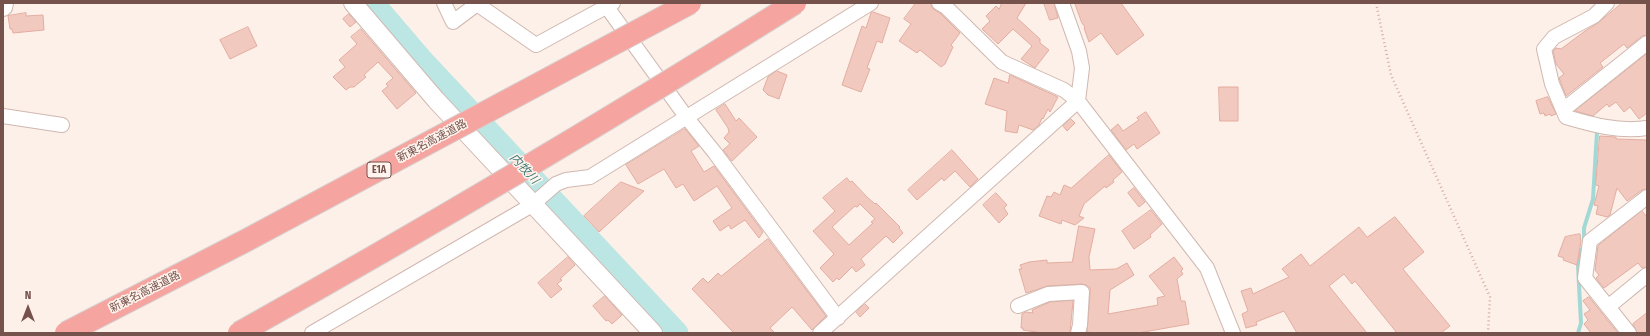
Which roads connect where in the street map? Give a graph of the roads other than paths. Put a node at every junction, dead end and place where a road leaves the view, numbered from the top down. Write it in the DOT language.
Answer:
graph roads {
  1 [pos="6,3"];
  2 [pos="353,3"];
  3 [pos="444,3"];
  4 [pos="690,3"];
  5 [pos="795,3"];
  6 [pos="871,3"];
  7 [pos="939,3"];
  8 [pos="1062,3"];
  9 [pos="1607,3"];
  10 [pos="608,4"];
  11 [pos="3,9"];
  12 [pos="1647,43"];
  13 [pos="1078,101"];
  14 [pos="1563,110"];
  15 [pos="3,116"];
  16 [pos="687,118"];
  17 [pos="1647,120"];
  18 [pos="62,125"];
  19 [pos="1647,127"];
  20 [pos="1647,197"];
  21 [pos="535,203"];
  22 [pos="1647,275"];
  23 [pos="1018,306"];
  24 [pos="1608,307"];
  25 [pos="838,318"];
  26 [pos="66,333"];
  27 [pos="238,333"];
  28 [pos="312,333"];
  29 [pos="652,333"];
  30 [pos="820,333"];
  31 [pos="1078,333"];
  32 [pos="1233,333"];
  33 [pos="1629,333"];
  1 -- 11 [label="street"];
  2 -- 21 [label="street"];
  3 -- 10 [label="street"];
  4 -- 26 [label="highway, 新東名高速道路 / E1A, bridge"];
  5 -- 27 [label="highway, bridge"];
  6 -- 16 [label="street"];
  7 -- 13 [label="street"];
  8 -- 13 [label="street"];
  9 -- 14 [label="street"];
  10 -- 16 [label="street"];
  12 -- 14 [label="street"];
  13 -- 25 [label="street"];
  13 -- 32 [label="street"];
  14 -- 19 [label="street"];
  15 -- 18 [label="street"];
  16 -- 21 [label="street"];
  16 -- 25 [label="street"];
  17 -- 19 [label="street"];
  20 -- 24 [label="street"];
  21 -- 28 [label="street"];
  21 -- 29 [label="street"];
  22 -- 24 [label="street"];
  23 -- 31 [label="street"];
  24 -- 33 [label="street"];
  25 -- 30 [label="street"];
}
